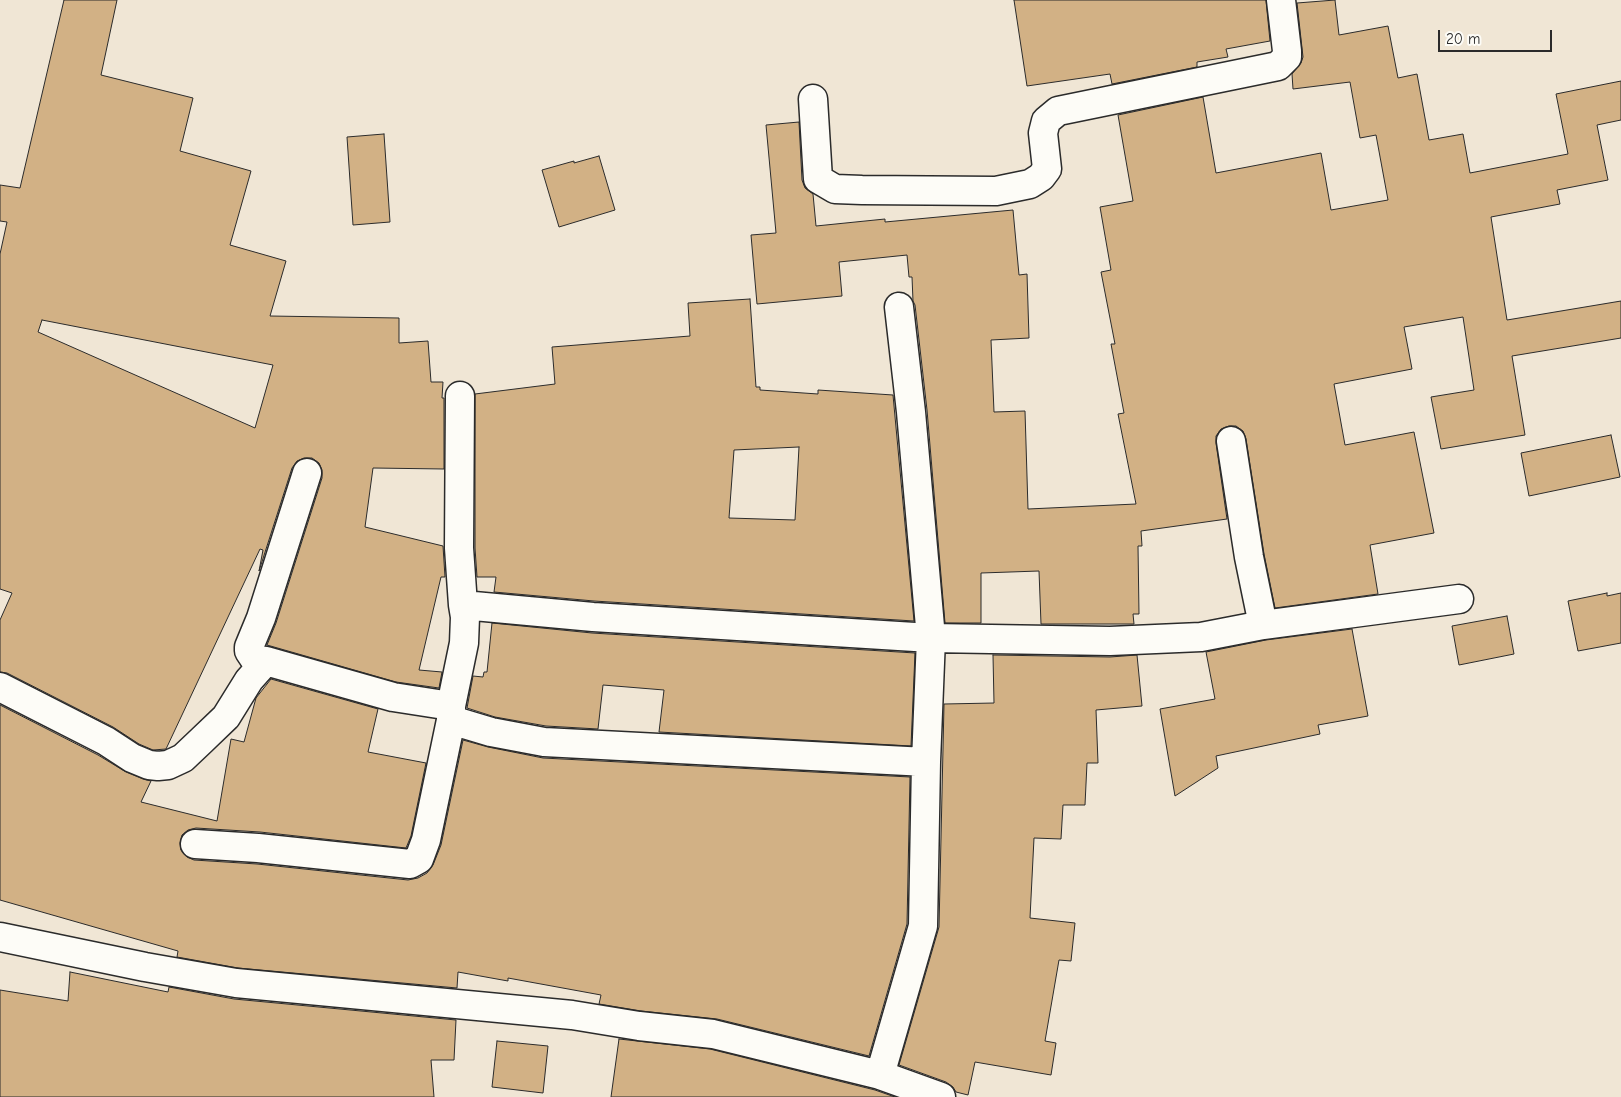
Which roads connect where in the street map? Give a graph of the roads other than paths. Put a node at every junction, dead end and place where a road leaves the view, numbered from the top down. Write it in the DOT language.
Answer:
graph roads {
  1 [pos="1280,0"];
  2 [pos="813,99"];
  3 [pos="899,307"];
  4 [pos="460,396"];
  5 [pos="1232,441"];
  6 [pos="307,473"];
  7 [pos="1459,600"];
  8 [pos="464,605"];
  9 [pos="1263,625"];
  10 [pos="931,638"];
  11 [pos="266,661"];
  12 [pos="0,687"];
  13 [pos="451,713"];
  14 [pos="926,762"];
  15 [pos="195,844"];
  16 [pos="0,938"];
  17 [pos="880,1075"];
  18 [pos="942,1097"];
  1 -- 2 [label="street"];
  3 -- 10 [label="street"];
  4 -- 8 [label="street"];
  5 -- 9 [label="street"];
  6 -- 11 [label="street"];
  7 -- 9 [label="street"];
  8 -- 10 [label="street"];
  8 -- 13 [label="street"];
  9 -- 10 [label="street"];
  10 -- 14 [label="street"];
  11 -- 12 [label="street"];
  11 -- 13 [label="street"];
  13 -- 14 [label="street"];
  13 -- 15 [label="street"];
  14 -- 17 [label="street"];
  16 -- 17 [label="street"];
  17 -- 18 [label="street"];
}
